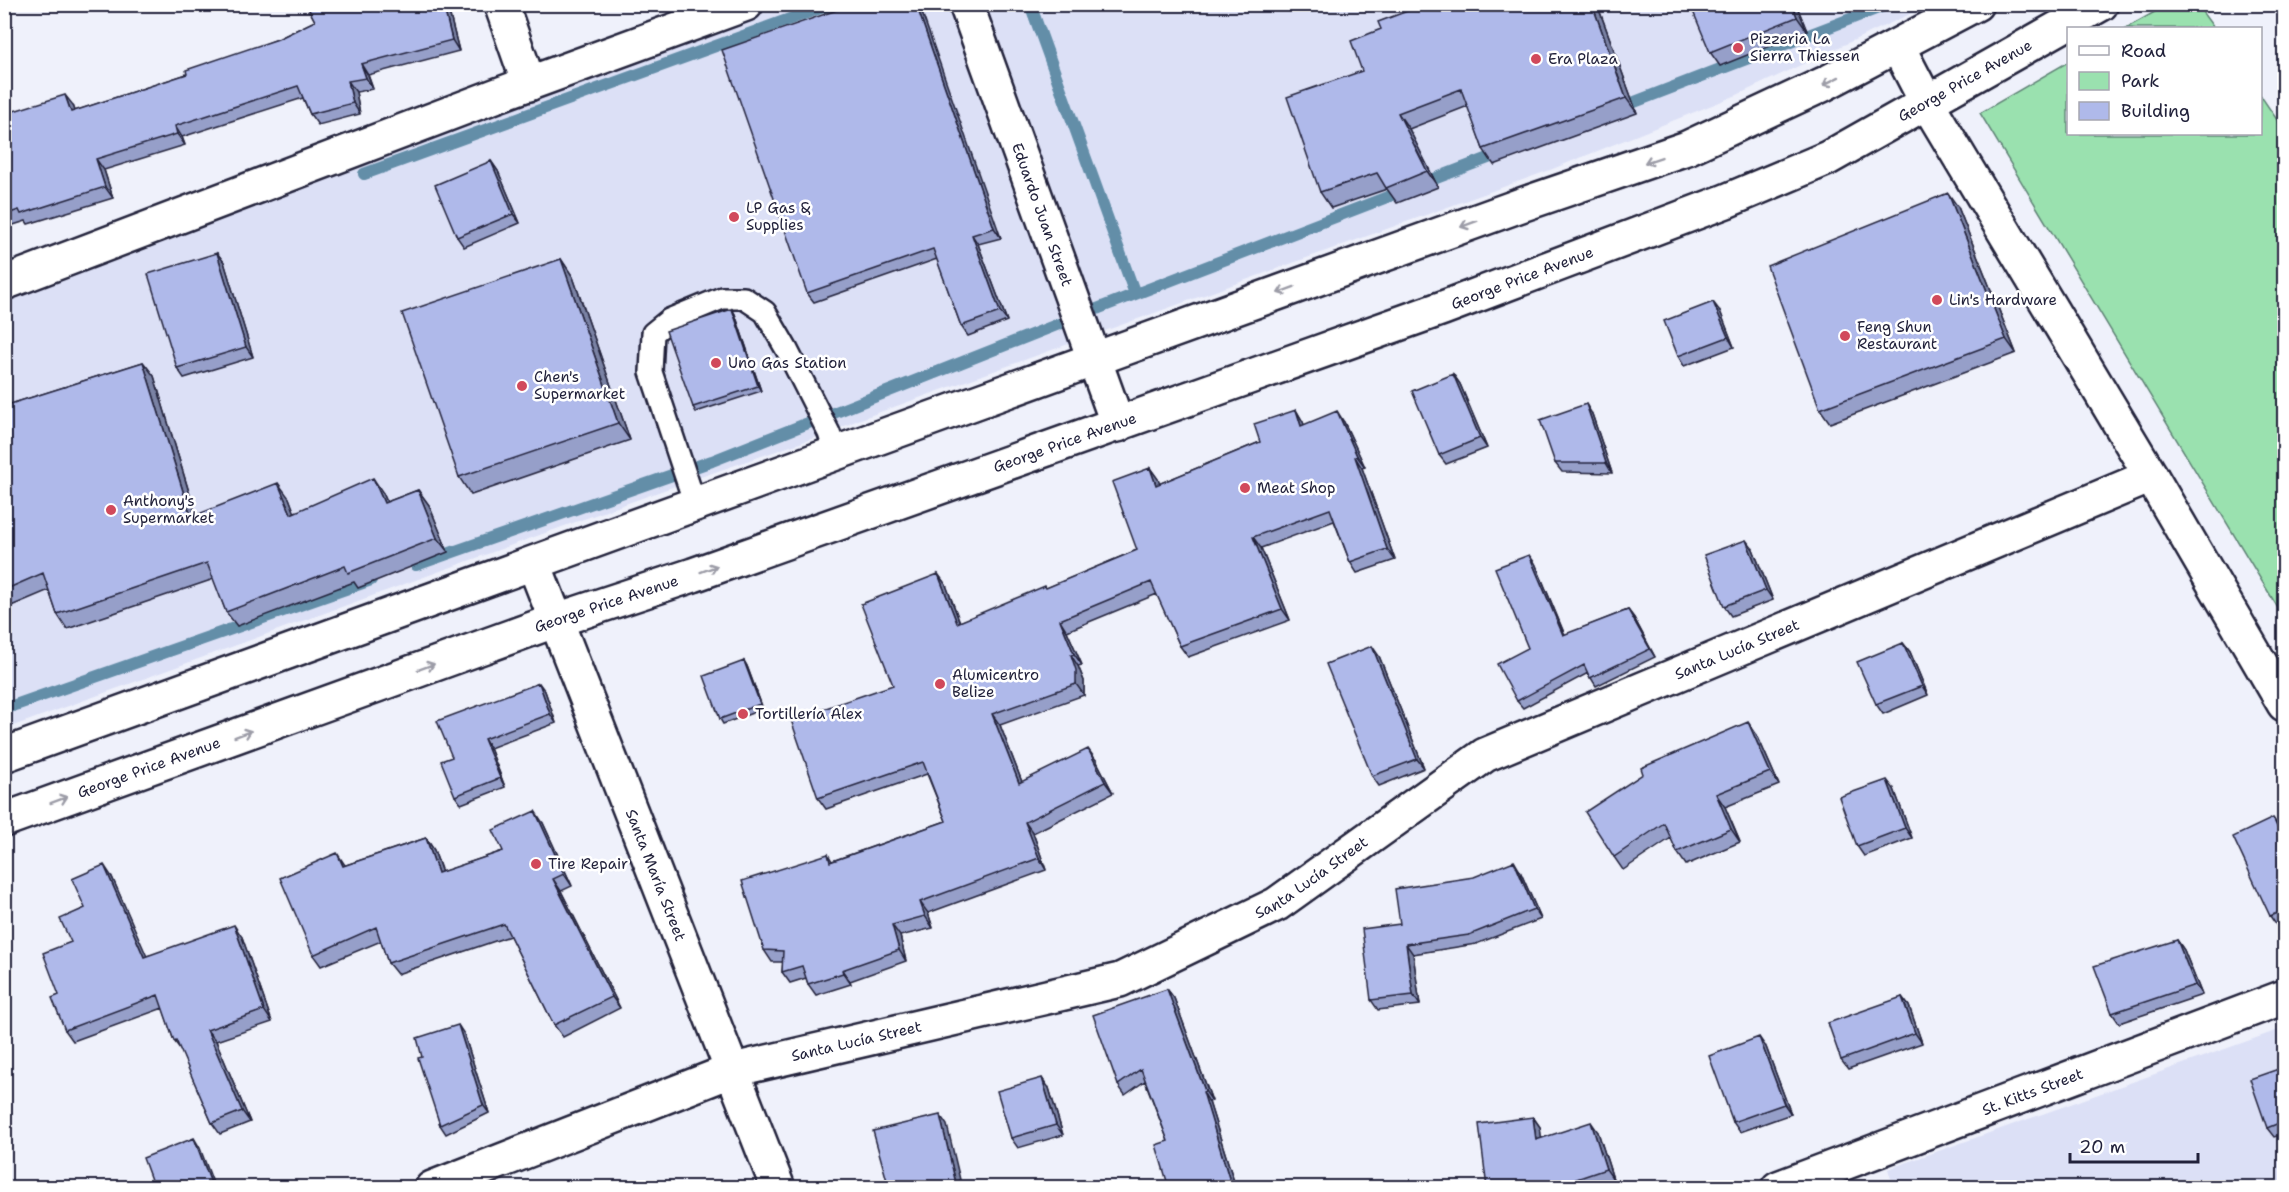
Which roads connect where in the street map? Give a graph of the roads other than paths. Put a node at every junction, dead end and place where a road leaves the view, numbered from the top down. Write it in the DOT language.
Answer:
graph roads {
  1 [pos="501,4"];
  2 [pos="746,4"];
  3 [pos="966,4"];
  4 [pos="1976,4"];
  5 [pos="2101,4"];
  6 [pos="1898,47"];
  7 [pos="529,84"];
  8 [pos="1926,101"];
  9 [pos="4,283"];
  10 [pos="1095,359"];
  11 [pos="1118,425"];
  12 [pos="836,455"];
  13 [pos="2151,476"];
  14 [pos="695,504"];
  15 [pos="534,564"];
  16 [pos="554,621"];
  17 [pos="2284,704"];
  18 [pos="4,755"];
  19 [pos="4,820"];
  20 [pos="2284,998"];
  21 [pos="733,1070"];
  22 [pos="1851,1175"];
  23 [pos="432,1188"];
  24 [pos="778,1188"];
  25 [pos="1779,1188"];
  1 -- 7 [label="street"];
  2 -- 7 [label="street"];
  3 -- 10 [label="street, Eduardo Juan Street"];
  4 -- 6 [label="street"];
  5 -- 8 [label="street, George Price Avenue"];
  6 -- 8 [label="street"];
  6 -- 10 [label="street, one-way"];
  7 -- 9 [label="street"];
  8 -- 11 [label="street, George Price Avenue"];
  8 -- 13 [label="street"];
  10 -- 11 [label="street, Eduardo Juan Street"];
  10 -- 12 [label="street"];
  16 -- 11 [label="street, George Price Avenue, one-way"];
  12 -- 14 [label="street"];
  12 -- 14 [label="lane"];
  13 -- 17 [label="street"];
  13 -- 21 [label="street, Santa Lucía Street"];
  14 -- 15 [label="street"];
  15 -- 16 [label="street, Santa María Street"];
  15 -- 18 [label="street"];
  19 -- 16 [label="street, George Price Avenue, one-way"];
  16 -- 21 [label="street, Santa María Street"];
  20 -- 22 [label="street, St. Kitts Street"];
  21 -- 23 [label="street, Santa Lucía Street"];
  21 -- 24 [label="street, Santa María Street"];
  22 -- 25 [label="street, St. Kitts Street"];
}
